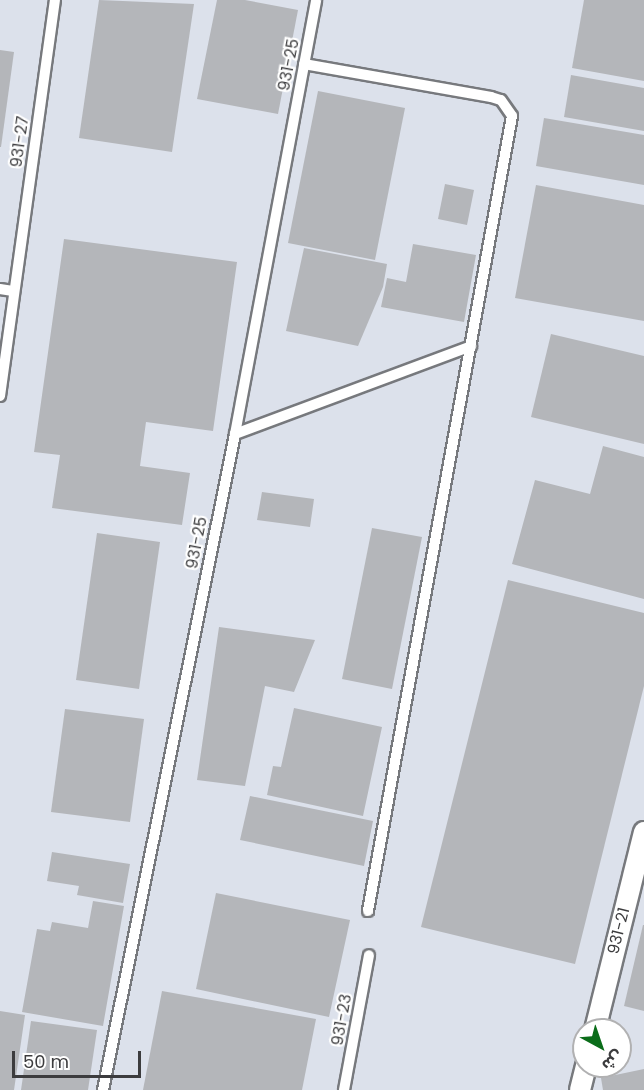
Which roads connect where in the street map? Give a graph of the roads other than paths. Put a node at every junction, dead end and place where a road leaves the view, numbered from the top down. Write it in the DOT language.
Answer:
graph roads {
  1 [pos="55,0"];
  2 [pos="316,0"];
  3 [pos="304,64"];
  4 [pos="0,289"];
  5 [pos="13,291"];
  6 [pos="471,346"];
  7 [pos="0,396"];
  8 [pos="235,434"];
  9 [pos="644,832"];
  10 [pos="368,911"];
  11 [pos="369,955"];
  12 [pos="598,1018"];
  13 [pos="103,1090"];
  14 [pos="344,1090"];
  1 -- 5 [label="lane, 931-27"];
  2 -- 3 [label="lane, 931-25"];
  3 -- 6 [label="lane"];
  3 -- 8 [label="lane, 931-25"];
  4 -- 5 [label="lane"];
  5 -- 7 [label="lane, 931-27"];
  6 -- 8 [label="lane"];
  6 -- 10 [label="lane"];
  8 -- 13 [label="lane, 931-25"];
  9 -- 12 [label="street, 931-21"];
  11 -- 14 [label="lane, 931-23"];
}
